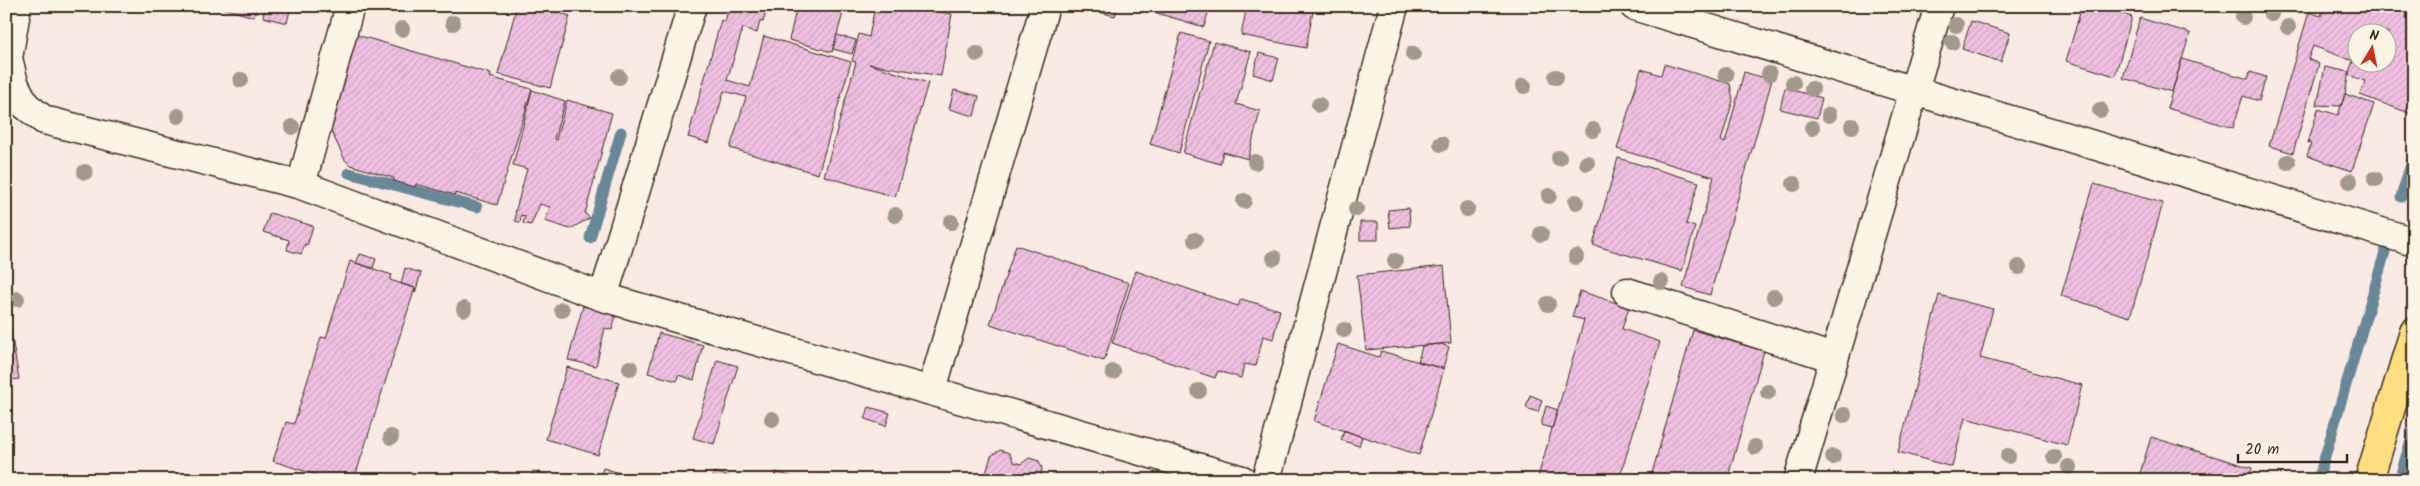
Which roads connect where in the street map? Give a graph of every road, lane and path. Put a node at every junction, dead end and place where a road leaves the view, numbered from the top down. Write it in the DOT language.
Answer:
graph roads {
  1 [pos="17,6"];
  2 [pos="350,6"];
  3 [pos="692,6"];
  4 [pos="1045,6"];
  5 [pos="1394,6"];
  6 [pos="1634,6"];
  7 [pos="1940,6"];
  8 [pos="1666,11"];
  9 [pos="1914,90"];
  10 [pos="301,185"];
  11 [pos="2414,242"];
  12 [pos="1627,292"];
  13 [pos="603,297"];
  14 [pos="2414,332"];
  15 [pos="1834,358"];
  16 [pos="932,390"];
  17 [pos="1242,480"];
  18 [pos="1266,480"];
  19 [pos="1798,480"];
  20 [pos="2368,480"];
  1 -- 10 [label="street"];
  2 -- 10 [label="street"];
  3 -- 13 [label="street"];
  4 -- 16 [label="street"];
  5 -- 18 [label="street"];
  6 -- 8 [label="street"];
  7 -- 9 [label="street"];
  8 -- 9 [label="street"];
  9 -- 11 [label="street"];
  9 -- 15 [label="street"];
  10 -- 13 [label="street"];
  12 -- 15 [label="street"];
  13 -- 16 [label="street"];
  14 -- 20 [label="main road"];
  15 -- 19 [label="street"];
  16 -- 17 [label="street"];
}
